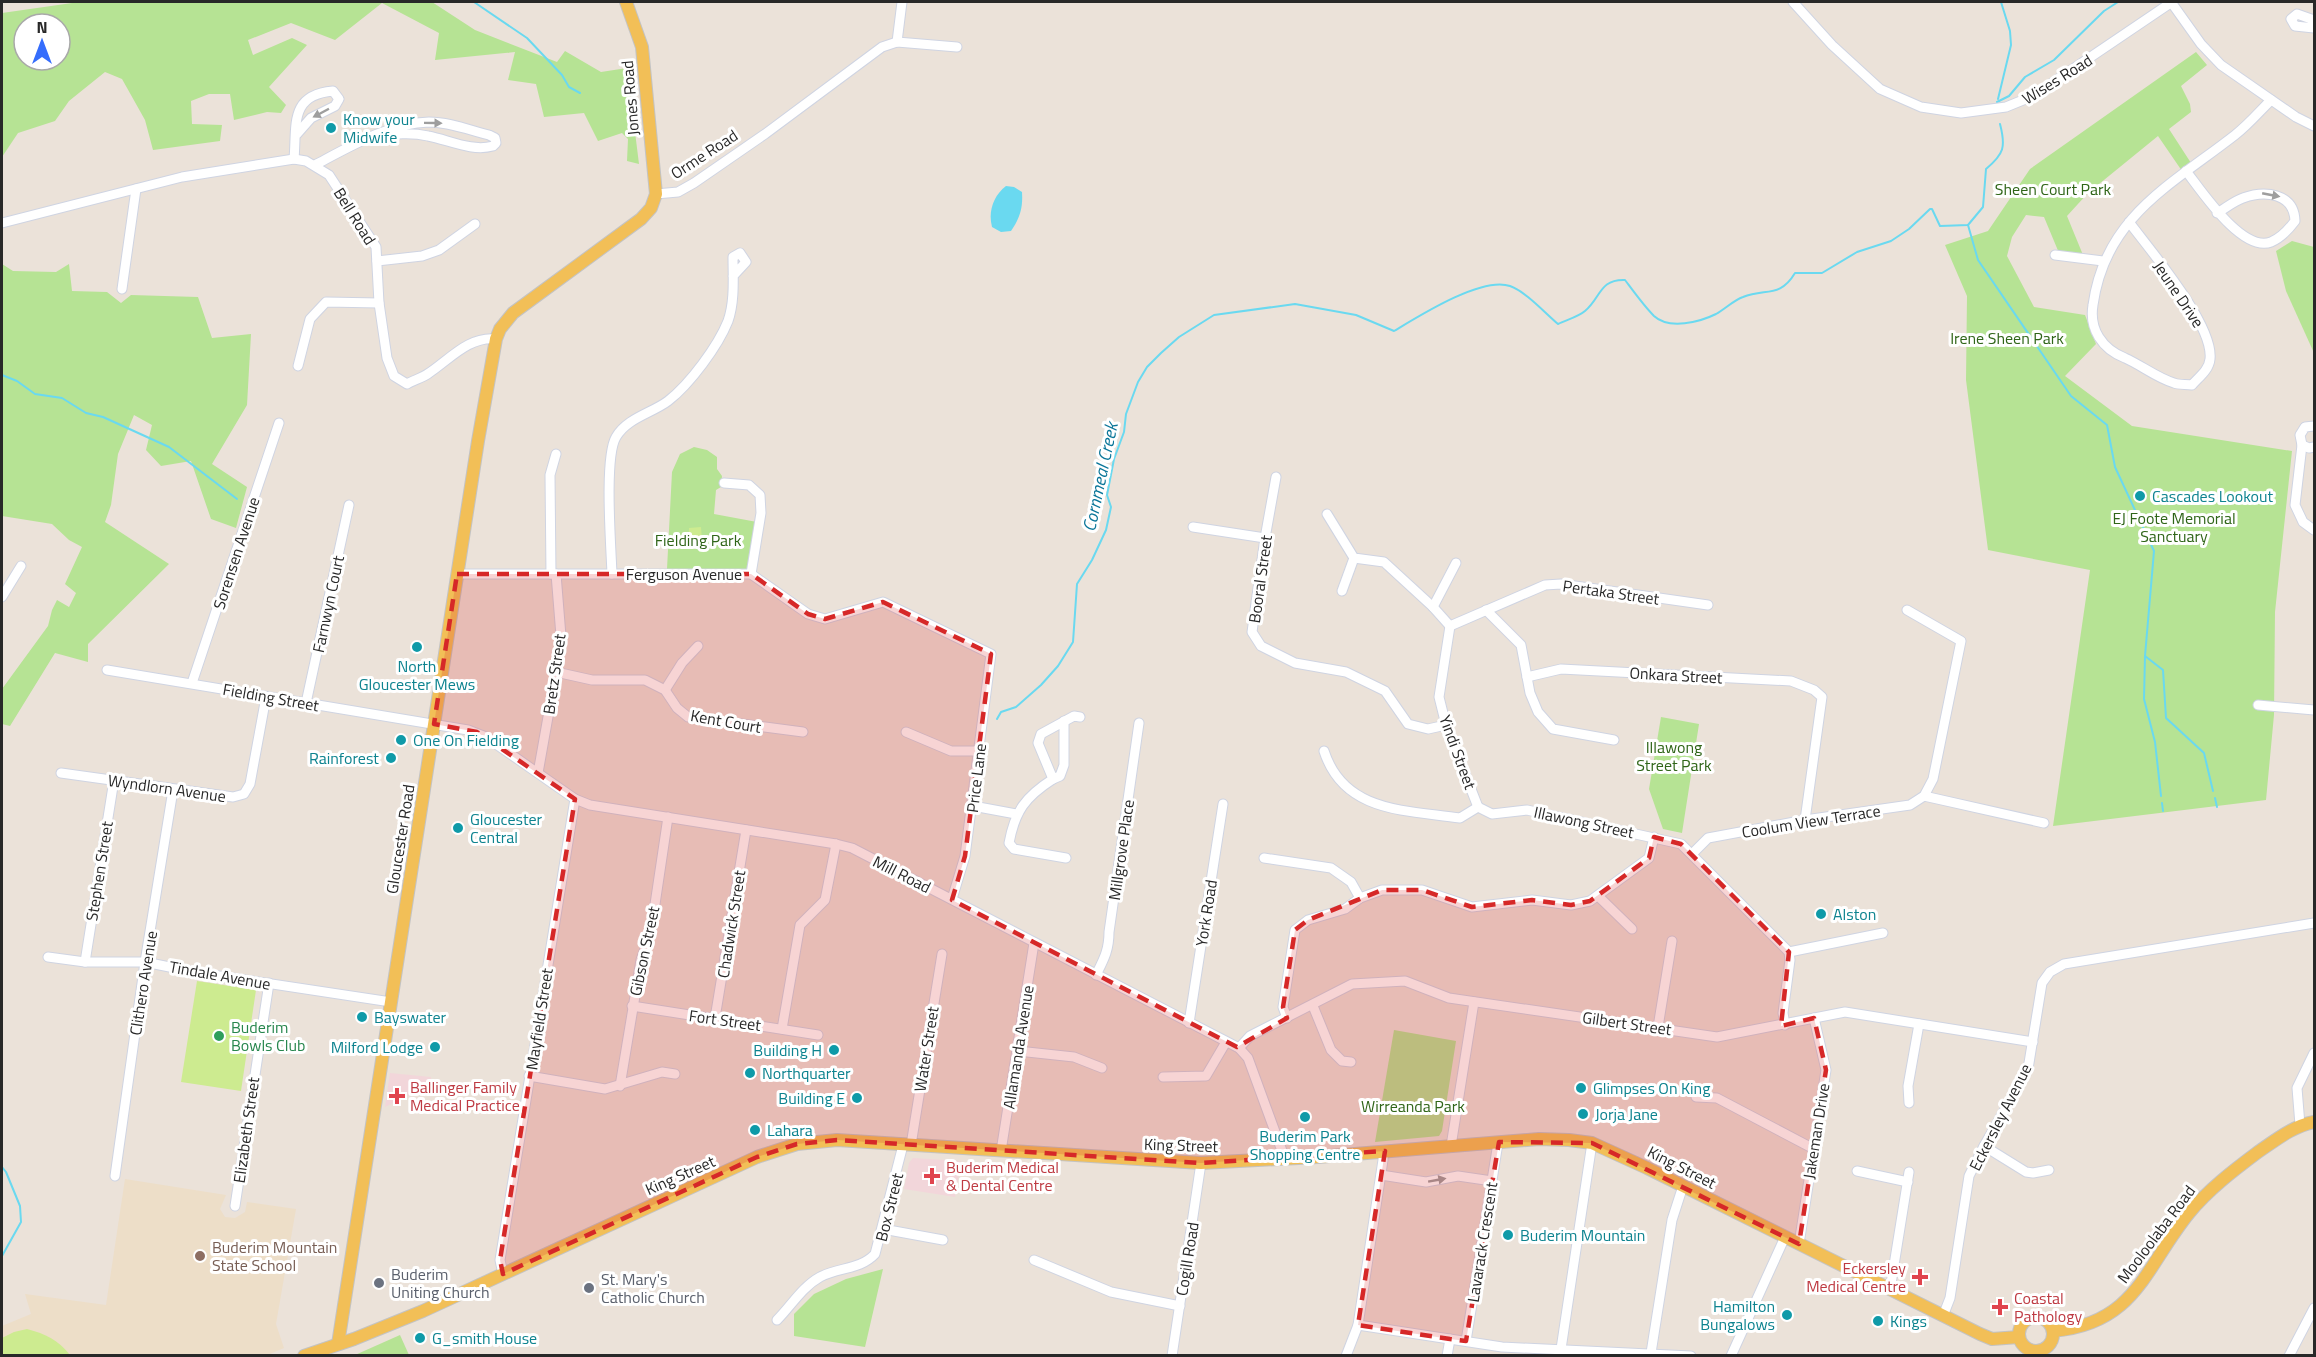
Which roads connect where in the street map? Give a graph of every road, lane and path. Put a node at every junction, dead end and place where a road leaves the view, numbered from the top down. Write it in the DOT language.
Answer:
graph roads {
  1 [pos="626,2"];
  2 [pos="903,2"];
  3 [pos="1794,2"];
  4 [pos="2171,2"];
  5 [pos="2302,15"];
  6 [pos="2314,20"];
  7 [pos="2300,27"];
  8 [pos="2314,28"];
  9 [pos="897,42"];
  10 [pos="957,47"];
  11 [pos="2271,100"];
  12 [pos="2314,126"];
  13 [pos="296,135"];
  14 [pos="376,136"];
  15 [pos="294,159"];
  16 [pos="315,165"];
  17 [pos="2187,171"];
  18 [pos="136,189"];
  19 [pos="656,194"];
  20 [pos="2217,213"];
  21 [pos="2129,222"];
  22 [pos="2,223"];
  23 [pos="475,224"];
  24 [pos="2055,255"];
  25 [pos="377,261"];
  26 [pos="2103,261"];
  27 [pos="733,276"];
  28 [pos="122,289"];
  29 [pos="379,303"];
  30 [pos="495,339"];
  31 [pos="298,366"];
  32 [pos="279,423"];
  33 [pos="2314,426"];
  34 [pos="2302,445"];
  35 [pos="2314,447"];
  36 [pos="556,454"];
  37 [pos="1276,477"];
  38 [pos="724,483"];
  39 [pos="350,505"];
  40 [pos="1327,514"];
  41 [pos="1193,528"];
  42 [pos="2314,530"];
  43 [pos="1265,538"];
  44 [pos="1354,558"];
  45 [pos="1456,563"];
  46 [pos="21,566"];
  47 [pos="457,574"];
  48 [pos="554,574"];
  49 [pos="612,574"];
  50 [pos="751,574"];
  51 [pos="1342,591"];
  52 [pos="2,597"];
  53 [pos="1708,605"];
  54 [pos="1433,607"];
  55 [pos="1486,610"];
  56 [pos="1907,610"];
  57 [pos="1450,626"];
  58 [pos="698,646"];
  59 [pos="991,654"];
  60 [pos="108,670"];
  61 [pos="556,672"];
  62 [pos="1527,676"];
  63 [pos="192,683"];
  64 [pos="665,690"];
  65 [pos="266,697"];
  66 [pos="306,703"];
  67 [pos="2258,705"];
  68 [pos="2314,710"];
  69 [pos="1080,717"];
  70 [pos="1065,722"];
  71 [pos="1140,723"];
  72 [pos="434,724"];
  73 [pos="1446,725"];
  74 [pos="803,732"];
  75 [pos="906,732"];
  76 [pos="1614,740"];
  77 [pos="980,751"];
  78 [pos="1324,751"];
  79 [pos="61,773"];
  80 [pos="538,773"];
  81 [pos="1053,779"];
  82 [pos="114,780"];
  83 [pos="173,790"];
  84 [pos="1923,796"];
  85 [pos="575,799"];
  86 [pos="1223,804"];
  87 [pos="973,806"];
  88 [pos="1478,807"];
  89 [pos="1016,814"];
  90 [pos="668,817"];
  91 [pos="1805,820"];
  92 [pos="2044,823"];
  93 [pos="746,830"];
  94 [pos="1654,837"];
  95 [pos="836,843"];
  96 [pos="1693,853"];
  97 [pos="1066,858"];
  98 [pos="1264,858"];
  99 [pos="1598,896"];
  100 [pos="1360,898"];
  101 [pos="952,900"];
  102 [pos="2314,923"];
  103 [pos="1632,929"];
  104 [pos="1883,933"];
  105 [pos="1672,941"];
  106 [pos="1034,943"];
  107 [pos="1790,952"];
  108 [pos="942,954"];
  109 [pos="48,957"];
  110 [pos="85,962"];
  111 [pos="145,962"];
  112 [pos="1096,975"];
  113 [pos="269,983"];
  114 [pos="391,1002"];
  115 [pos="1474,1002"];
  116 [pos="632,1006"];
  117 [pos="1312,1006"];
  118 [pos="715,1018"];
  119 [pos="1287,1018"];
  120 [pos="1814,1018"];
  121 [pos="1189,1023"];
  122 [pos="1919,1024"];
  123 [pos="1785,1025"];
  124 [pos="1658,1027"];
  125 [pos="782,1029"];
  126 [pos="818,1035"];
  127 [pos="1226,1042"];
  128 [pos="2033,1042"];
  129 [pos="1239,1048"];
  130 [pos="1018,1051"];
  131 [pos="2314,1053"];
  132 [pos="1351,1062"];
  133 [pos="1102,1068"];
  134 [pos="675,1074"];
  135 [pos="529,1076"];
  136 [pos="1163,1077"];
  137 [pos="620,1086"];
  138 [pos="1696,1097"];
  139 [pos="1909,1103"];
  140 [pos="2314,1122"];
  141 [pos="2300,1125"];
  142 [pos="2314,1128"];
  143 [pos="2277,1139"];
  144 [pos="1498,1143"];
  145 [pos="1592,1143"];
  146 [pos="907,1145"];
  147 [pos="1451,1146"];
  148 [pos="1984,1146"];
  149 [pos="1814,1149"];
  150 [pos="1001,1151"];
  151 [pos="1383,1152"];
  152 [pos="1286,1159"];
  153 [pos="1201,1163"];
  154 [pos="2049,1170"];
  155 [pos="1857,1171"];
  156 [pos="1909,1172"];
  157 [pos="115,1176"];
  158 [pos="1381,1176"];
  159 [pos="1492,1181"];
  160 [pos="1908,1182"];
  161 [pos="1683,1186"];
  162 [pos="235,1206"];
  163 [pos="883,1229"];
  164 [pos="1785,1237"];
  165 [pos="943,1240"];
  166 [pos="1799,1244"];
  167 [pos="1034,1260"];
  168 [pos="503,1274"];
  169 [pos="1890,1290"];
  170 [pos="1180,1306"];
  171 [pos="2314,1308"];
  172 [pos="1942,1316"];
  173 [pos="777,1320"];
  174 [pos="1358,1325"];
  175 [pos="2053,1331"];
  176 [pos="2019,1337"];
  177 [pos="1450,1339"];
  178 [pos="1466,1341"];
  179 [pos="1561,1349"];
  180 [pos="337,1350"];
  181 [pos="1651,1353"];
  182 [pos="2038,1353"];
  183 [pos="304,1356"];
  184 [pos="1172,1356"];
  185 [pos="1346,1356"];
  186 [pos="1447,1356"];
  187 [pos="1691,1356"];
  188 [pos="1731,1356"];
  189 [pos="2289,1356"];
  1 -- 19 [label="main road, Jones Road"];
  2 -- 9 [label="street"];
  3 -- 4 [label="street, Wises Road"];
  4 -- 11 [label="street"];
  5 -- 6 [label="street"];
  5 -- 7 [label="street"];
  5 -- 7 [label="street"];
  7 -- 8 [label="street"];
  9 -- 10 [label="street"];
  9 -- 19 [label="street, Orme Road"];
  11 -- 12 [label="street"];
  11 -- 17 [label="street, Jeune Drive"];
  13 -- 13 [label="street, one-way"];
  13 -- 15 [label="street"];
  14 -- 14 [label="street, one-way"];
  14 -- 16 [label="street"];
  15 -- 16 [label="street, Bell Road"];
  15 -- 18 [label="street, Bell Road"];
  16 -- 25 [label="street, Bell Road"];
  17 -- 20 [label="street"];
  17 -- 21 [label="street, Jeune Drive"];
  18 -- 22 [label="street, Bell Road"];
  18 -- 28 [label="street"];
  19 -- 30 [label="main road, Orme Road"];
  20 -- 20 [label="street, one-way"];
  21 -- 26 [label="street, Jeune Drive"];
  21 -- 26 [label="street, Jeune Drive"];
  23 -- 25 [label="street"];
  24 -- 26 [label="street"];
  25 -- 29 [label="street, Bell Road"];
  27 -- 49 [label="street"];
  29 -- 30 [label="street, Bell Road"];
  29 -- 31 [label="street"];
  30 -- 47 [label="main road, Gloucester Road"];
  32 -- 63 [label="street, Sorensen Avenue"];
  33 -- 34 [label="street"];
  34 -- 35 [label="street"];
  34 -- 42 [label="street"];
  36 -- 48 [label="street, Bretz Street"];
  37 -- 43 [label="street, Booral Street"];
  38 -- 50 [label="street"];
  39 -- 66 [label="street, Farnwyn Court"];
  40 -- 44 [label="street"];
  41 -- 43 [label="street"];
  43 -- 73 [label="street, Booral Street"];
  44 -- 51 [label="street"];
  44 -- 54 [label="street"];
  45 -- 54 [label="street"];
  46 -- 52 [label="street"];
  47 -- 48 [label="street, Ferguson Avenue"];
  47 -- 72 [label="main road, Gloucester Road"];
  48 -- 49 [label="street, Ferguson Avenue"];
  48 -- 61 [label="street, Bretz Street"];
  49 -- 50 [label="street, Ferguson Avenue"];
  50 -- 59 [label="street, Ferguson Avenue"];
  53 -- 55 [label="street, Pertaka Street"];
  54 -- 57 [label="street"];
  55 -- 57 [label="street, Pertaka Street"];
  55 -- 62 [label="street"];
  56 -- 84 [label="street"];
  57 -- 73 [label="street, Yindi Street"];
  58 -- 64 [label="street"];
  59 -- 77 [label="street, Price Lane"];
  60 -- 63 [label="street, Fielding Street"];
  61 -- 64 [label="street"];
  61 -- 80 [label="street, Bretz Street"];
  62 -- 76 [label="street"];
  62 -- 91 [label="street, Onkara Street"];
  63 -- 65 [label="street, Fielding Street"];
  64 -- 74 [label="street, Kent Court"];
  65 -- 66 [label="street, Fielding Street"];
  65 -- 83 [label="street, Wyndlorn Avenue"];
  66 -- 72 [label="street, Fielding Street"];
  67 -- 68 [label="street"];
  69 -- 70 [label="street"];
  70 -- 81 [label="street"];
  70 -- 81 [label="street"];
  71 -- 112 [label="street, Millgrove Place"];
  72 -- 80 [label="street, Mill Road"];
  72 -- 114 [label="main road, Gloucester Road"];
  73 -- 88 [label="street, Yindi Street"];
  75 -- 77 [label="street"];
  77 -- 87 [label="street, Price Lane"];
  78 -- 88 [label="street, Illawong Street"];
  79 -- 82 [label="street, Wyndlorn Avenue"];
  80 -- 85 [label="street, Mill Road"];
  81 -- 89 [label="street"];
  82 -- 83 [label="street, Wyndlorn Avenue"];
  82 -- 110 [label="street, Stephen Street"];
  83 -- 111 [label="street, Clithero Avenue"];
  84 -- 91 [label="street, Coolum View Terrace"];
  84 -- 92 [label="street"];
  85 -- 90 [label="street, Mill Road"];
  85 -- 135 [label="street, Mayfield Street"];
  86 -- 121 [label="street, York Road"];
  87 -- 89 [label="street"];
  87 -- 101 [label="street, Price Lane"];
  88 -- 94 [label="street, Illawong Street"];
  89 -- 97 [label="street"];
  90 -- 93 [label="street, Mill Road"];
  90 -- 116 [label="street, Gibson Street"];
  91 -- 96 [label="street, Coolum View Terrace"];
  93 -- 95 [label="street, Mill Road"];
  93 -- 118 [label="street, Chadwick Street"];
  94 -- 96 [label="street, Illawong Street"];
  94 -- 99 [label="street"];
  95 -- 101 [label="street, Mill Road"];
  95 -- 125 [label="street"];
  96 -- 107 [label="street"];
  98 -- 100 [label="street"];
  99 -- 100 [label="street"];
  99 -- 103 [label="street"];
  100 -- 119 [label="street"];
  101 -- 106 [label="street, Mill Road"];
  102 -- 128 [label="street, Eckersley Avenue"];
  104 -- 107 [label="street"];
  105 -- 124 [label="street"];
  106 -- 112 [label="street, Mill Road"];
  106 -- 130 [label="street, Allamanda Avenue"];
  107 -- 123 [label="street"];
  108 -- 146 [label="street, Water Street"];
  109 -- 110 [label="street, Tindale Avenue"];
  110 -- 111 [label="street, Tindale Avenue"];
  111 -- 113 [label="street, Tindale Avenue"];
  111 -- 157 [label="street, Clithero Avenue"];
  112 -- 121 [label="street, Mill Road"];
  113 -- 114 [label="street, Tindale Avenue"];
  113 -- 162 [label="street, Elizabeth Street"];
  114 -- 180 [label="main road, Gloucester Road"];
  115 -- 117 [label="street, Gilbert Street"];
  115 -- 124 [label="street, Gilbert Street"];
  115 -- 147 [label="street"];
  116 -- 118 [label="street, Fort Street"];
  116 -- 137 [label="street, Gibson Street"];
  117 -- 119 [label="street, Gilbert Street"];
  117 -- 132 [label="street"];
  118 -- 125 [label="street, Fort Street"];
  119 -- 129 [label="street, Gilbert Street"];
  120 -- 122 [label="street, Gilbert Street"];
  120 -- 123 [label="street, Gilbert Street"];
  120 -- 149 [label="street, Jakeman Drive"];
  121 -- 127 [label="street, Mill Road"];
  122 -- 128 [label="street, Gilbert Street"];
  122 -- 139 [label="street"];
  123 -- 124 [label="street, Gilbert Street"];
  125 -- 126 [label="street, Fort Street"];
  127 -- 129 [label="street, Mill Road"];
  127 -- 136 [label="street"];
  128 -- 148 [label="street, Eckersley Avenue"];
  129 -- 152 [label="street"];
  130 -- 133 [label="street"];
  130 -- 150 [label="street, Allamanda Avenue"];
  131 -- 141 [label="street"];
  134 -- 137 [label="street"];
  135 -- 137 [label="street"];
  135 -- 168 [label="street, Mayfield Street"];
  138 -- 149 [label="street"];
  140 -- 141 [label="main road, Mooloolaba Road"];
  141 -- 143 [label="main road, Mooloolaba Road"];
  142 -- 143 [label="main road, Mooloolaba Road"];
  143 -- 175 [label="main road, Mooloolaba Road"];
  144 -- 145 [label="main road, King Street"];
  144 -- 147 [label="main road, King Street"];
  144 -- 159 [label="street, Lavarack Crescent"];
  145 -- 161 [label="main road, King Street"];
  145 -- 179 [label="street"];
  146 -- 150 [label="main road, King Street"];
  146 -- 163 [label="street, Box Street"];
  146 -- 168 [label="main road, King Street"];
  147 -- 151 [label="main road, King Street"];
  148 -- 154 [label="street"];
  148 -- 172 [label="street, Eckersley Avenue"];
  149 -- 166 [label="street, Jakeman Drive"];
  150 -- 153 [label="main road, King Street"];
  151 -- 152 [label="main road, King Street"];
  151 -- 158 [label="street"];
  152 -- 153 [label="main road, King Street"];
  153 -- 170 [label="street, Cogill Road"];
  155 -- 160 [label="street"];
  156 -- 160 [label="street"];
  158 -- 159 [label="street, one-way"];
  158 -- 174 [label="street"];
  159 -- 178 [label="street, Lavarack Crescent"];
  160 -- 169 [label="street"];
  161 -- 164 [label="main road, King Street"];
  161 -- 181 [label="street"];
  163 -- 165 [label="street"];
  163 -- 173 [label="street, Box Street"];
  164 -- 166 [label="main road, King Street"];
  164 -- 188 [label="street"];
  166 -- 169 [label="main road, King Street"];
  167 -- 170 [label="street"];
  168 -- 180 [label="main road, King Street"];
  169 -- 172 [label="main road, King Street"];
  170 -- 184 [label="street, Cogill Road"];
  171 -- 189 [label="street"];
  172 -- 176 [label="main road, King Street"];
  174 -- 177 [label="street"];
  174 -- 185 [label="street"];
  175 -- 176 [label="main road"];
  175 -- 182 [label="main road"];
  176 -- 182 [label="main road"];
  177 -- 178 [label="street"];
  177 -- 186 [label="street"];
  178 -- 179 [label="street"];
  179 -- 181 [label="street"];
  180 -- 183 [label="main road, King Street"];
  181 -- 187 [label="street"];
}
